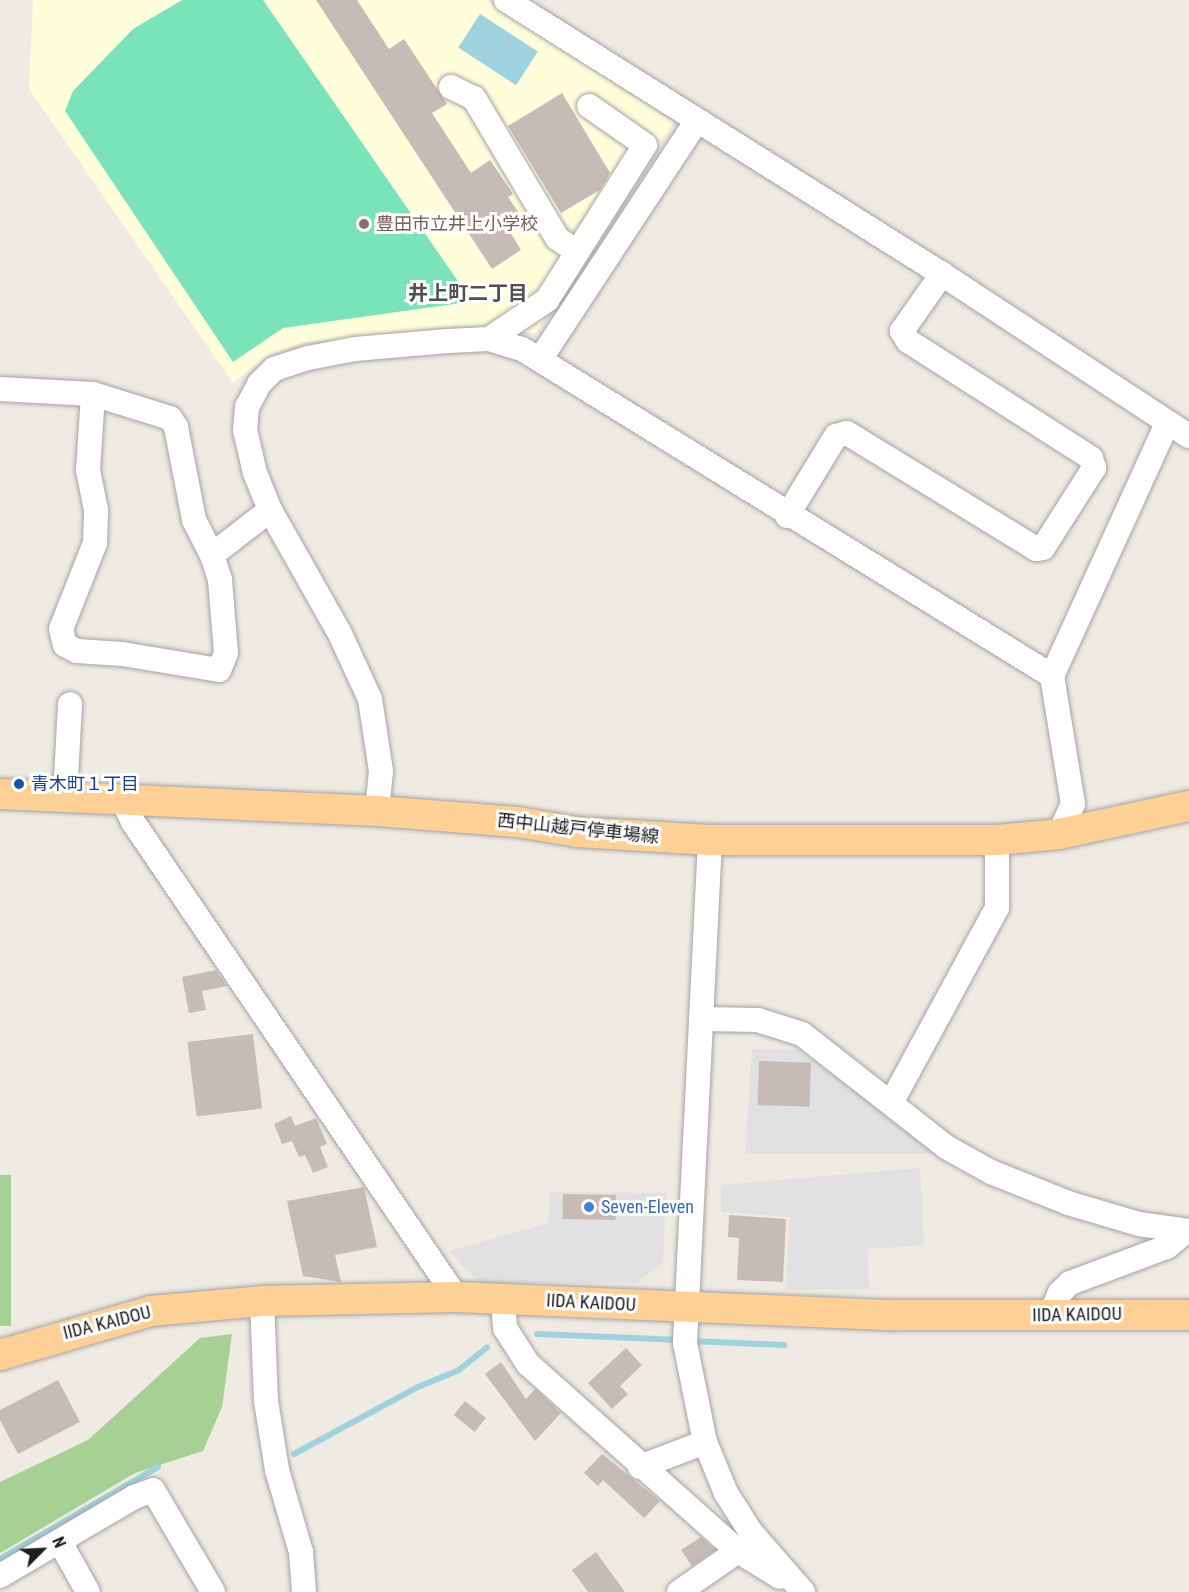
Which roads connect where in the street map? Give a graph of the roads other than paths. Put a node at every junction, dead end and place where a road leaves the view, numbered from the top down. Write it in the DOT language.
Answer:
graph roads {
  1 [pos="506,0"];
  2 [pos="451,87"];
  3 [pos="589,106"];
  4 [pos="696,122"];
  5 [pos="577,252"];
  6 [pos="942,274"];
  7 [pos="489,339"];
  8 [pos="541,358"];
  9 [pos="0,389"];
  10 [pos="93,394"];
  11 [pos="1167,424"];
  12 [pos="1189,436"];
  13 [pos="270,510"];
  14 [pos="787,516"];
  15 [pos="212,555"];
  16 [pos="1052,676"];
  17 [pos="70,704"];
  18 [pos="0,794"];
  19 [pos="64,797"];
  20 [pos="122,799"];
  21 [pos="1189,806"];
  22 [pos="377,811"];
  23 [pos="1059,834"];
  24 [pos="710,840"];
  25 [pos="997,840"];
  26 [pos="701,1019"];
  27 [pos="891,1103"];
  28 [pos="1187,1231"];
  29 [pos="456,1297"];
  30 [pos="503,1299"];
  31 [pos="262,1301"];
  32 [pos="685,1308"];
  33 [pos="1189,1315"];
  34 [pos="1050,1316"];
  35 [pos="0,1355"];
  36 [pos="705,1442"];
  37 [pos="640,1467"];
  38 [pos="60,1542"];
  39 [pos="738,1551"];
  40 [pos="0,1576"];
  41 [pos="88,1592"];
  42 [pos="213,1592"];
  43 [pos="304,1592"];
  44 [pos="679,1592"];
  45 [pos="803,1592"];
  1 -- 4 [label="street"];
  2 -- 5 [label="street"];
  3 -- 5 [label="street"];
  4 -- 6 [label="street"];
  4 -- 8 [label="street"];
  5 -- 7 [label="street"];
  6 -- 11 [label="street"];
  6 -- 14 [label="street"];
  7 -- 8 [label="street"];
  7 -- 13 [label="street"];
  8 -- 14 [label="street"];
  9 -- 10 [label="street"];
  10 -- 15 [label="street"];
  10 -- 15 [label="street"];
  11 -- 12 [label="street"];
  11 -- 16 [label="street"];
  13 -- 15 [label="street"];
  13 -- 22 [label="street"];
  14 -- 16 [label="street"];
  16 -- 23 [label="street"];
  17 -- 19 [label="street"];
  18 -- 19 [label="main road, 西中山越戸停車場線"];
  19 -- 20 [label="main road, 西中山越戸停車場線"];
  20 -- 22 [label="main road, 西中山越戸停車場線"];
  20 -- 29 [label="street"];
  21 -- 23 [label="main road, 西中山越戸停車場線"];
  22 -- 24 [label="main road, 西中山越戸停車場線"];
  23 -- 25 [label="main road, 西中山越戸停車場線"];
  24 -- 25 [label="main road, 西中山越戸停車場線"];
  24 -- 26 [label="street"];
  25 -- 27 [label="street"];
  26 -- 27 [label="street"];
  26 -- 32 [label="street"];
  27 -- 28 [label="street"];
  28 -- 34 [label="street"];
  29 -- 30 [label="main road, IIDA KAIDOU"];
  29 -- 31 [label="main road, IIDA KAIDOU"];
  30 -- 32 [label="main road, IIDA KAIDOU"];
  30 -- 37 [label="street"];
  31 -- 35 [label="main road, IIDA KAIDOU"];
  31 -- 43 [label="street"];
  32 -- 34 [label="main road, IIDA KAIDOU"];
  32 -- 36 [label="street"];
  33 -- 34 [label="main road, IIDA KAIDOU"];
  36 -- 37 [label="street"];
  36 -- 45 [label="street"];
  37 -- 39 [label="street"];
  38 -- 40 [label="street"];
  38 -- 41 [label="street"];
  38 -- 42 [label="street"];
  39 -- 44 [label="street"];
  39 -- 45 [label="street"];
}
